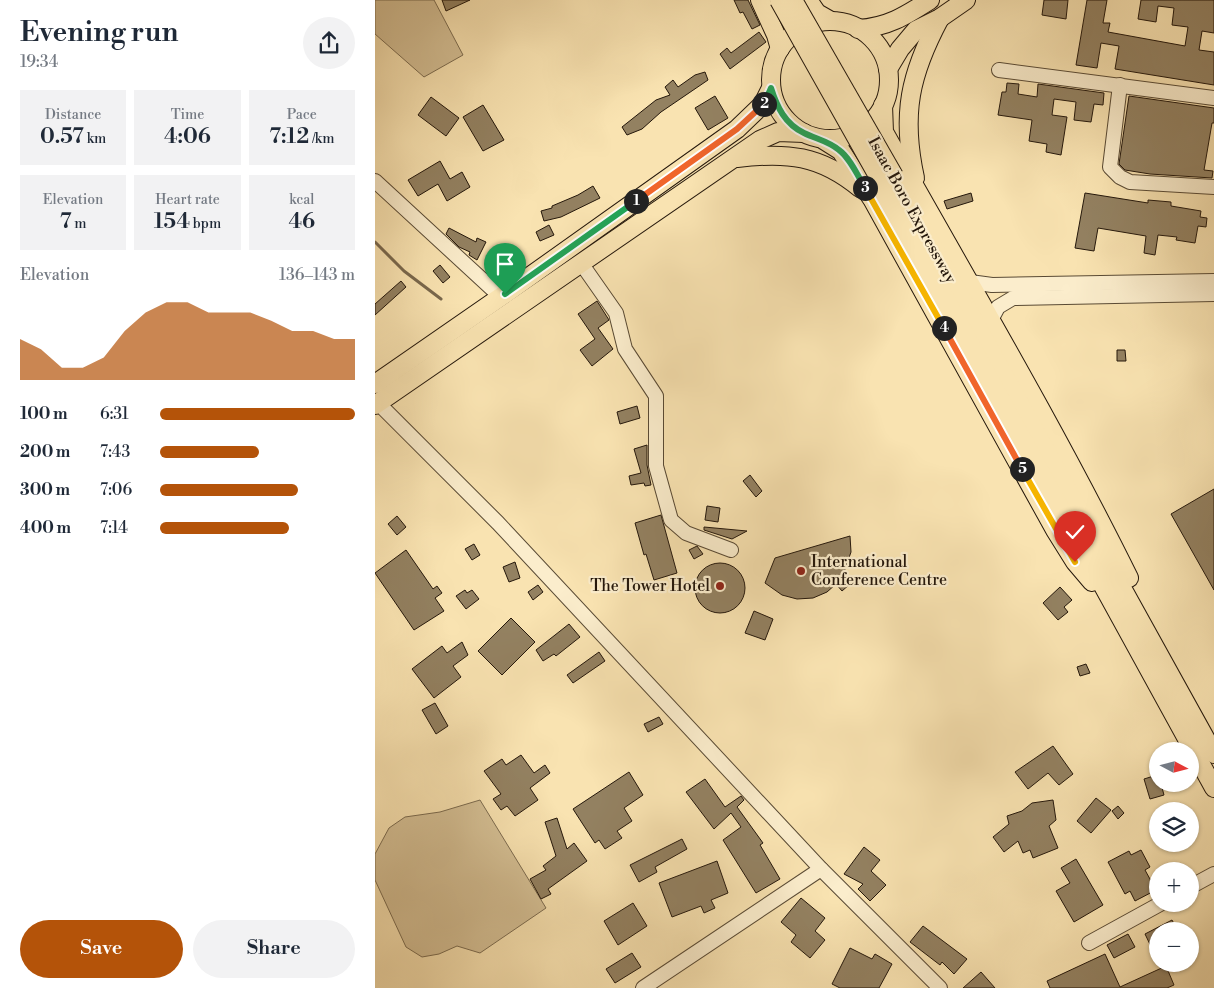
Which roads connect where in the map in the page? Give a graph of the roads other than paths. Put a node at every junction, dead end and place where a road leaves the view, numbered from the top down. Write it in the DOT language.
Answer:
graph roads {
  1 [pos="759,0"];
  2 [pos="779,0"];
  3 [pos="793,0"];
  4 [pos="808,0"];
  5 [pos="930,0"];
  6 [pos="966,0"];
  7 [pos="941,18"];
  8 [pos="831,21"];
  9 [pos="858,29"];
  10 [pos="780,48"];
  11 [pos="888,69"];
  12 [pos="999,70"];
  13 [pos="1120,85"];
  14 [pos="771,88"];
  15 [pos="1214,98"];
  16 [pos="883,105"];
  17 [pos="804,133"];
  18 [pos="822,139"];
  19 [pos="734,158"];
  20 [pos="888,179"];
  21 [pos="375,181"];
  22 [pos="1214,187"];
  23 [pos="919,194"];
  24 [pos="872,199"];
  25 [pos="581,263"];
  26 [pos="1214,281"];
  27 [pos="970,282"];
  28 [pos="1214,294"];
  29 [pos="501,297"];
  30 [pos="990,322"];
  31 [pos="379,378"];
  32 [pos="377,404"];
  33 [pos="1023,427"];
  34 [pos="731,550"];
  35 [pos="1115,607"];
  36 [pos="1165,666"];
  37 [pos="1214,754"];
  38 [pos="1214,788"];
  39 [pos="821,869"];
  40 [pos="1214,874"];
  41 [pos="1199,882"];
  42 [pos="1149,910"];
  43 [pos="1089,943"];
  44 [pos="643,988"];
  45 [pos="940,988"];
  1 -- 10 [label="main road"];
  2 -- 20 [label="main road, Isaac Boro Expressway, bridge"];
  3 -- 20 [label="main road, Isaac Boro Expressway, bridge"];
  4 -- 8 [label="main road"];
  5 -- 9 [label="main road"];
  6 -- 7 [label="main road"];
  7 -- 11 [label="main road"];
  7 -- 23 [label="main road"];
  8 -- 9 [label="main road"];
  8 -- 10 [label="main road"];
  9 -- 11 [label="main road"];
  10 -- 14 [label="main road"];
  11 -- 16 [label="main road"];
  12 -- 13 [label="street"];
  13 -- 15 [label="street"];
  13 -- 22 [label="street"];
  14 -- 17 [label="main road"];
  14 -- 29 [label="main road"];
  16 -- 18 [label="main road"];
  16 -- 23 [label="main road"];
  17 -- 18 [label="main road"];
  17 -- 19 [label="main road"];
  18 -- 24 [label="main road"];
  19 -- 24 [label="main road"];
  19 -- 25 [label="main road"];
  20 -- 33 [label="main road, Isaac Boro Expressway"];
  21 -- 29 [label="street"];
  23 -- 27 [label="main road"];
  24 -- 35 [label="main road"];
  25 -- 32 [label="main road"];
  25 -- 34 [label="street"];
  26 -- 27 [label="street"];
  27 -- 30 [label="main road"];
  28 -- 30 [label="street"];
  29 -- 31 [label="main road"];
  30 -- 36 [label="main road"];
  32 -- 39 [label="street"];
  33 -- 35 [label="main road"];
  33 -- 36 [label="main road"];
  35 -- 38 [label="main road"];
  36 -- 37 [label="main road"];
  39 -- 44 [label="street"];
  39 -- 45 [label="street"];
  40 -- 41 [label="street"];
  42 -- 43 [label="street"];
}
